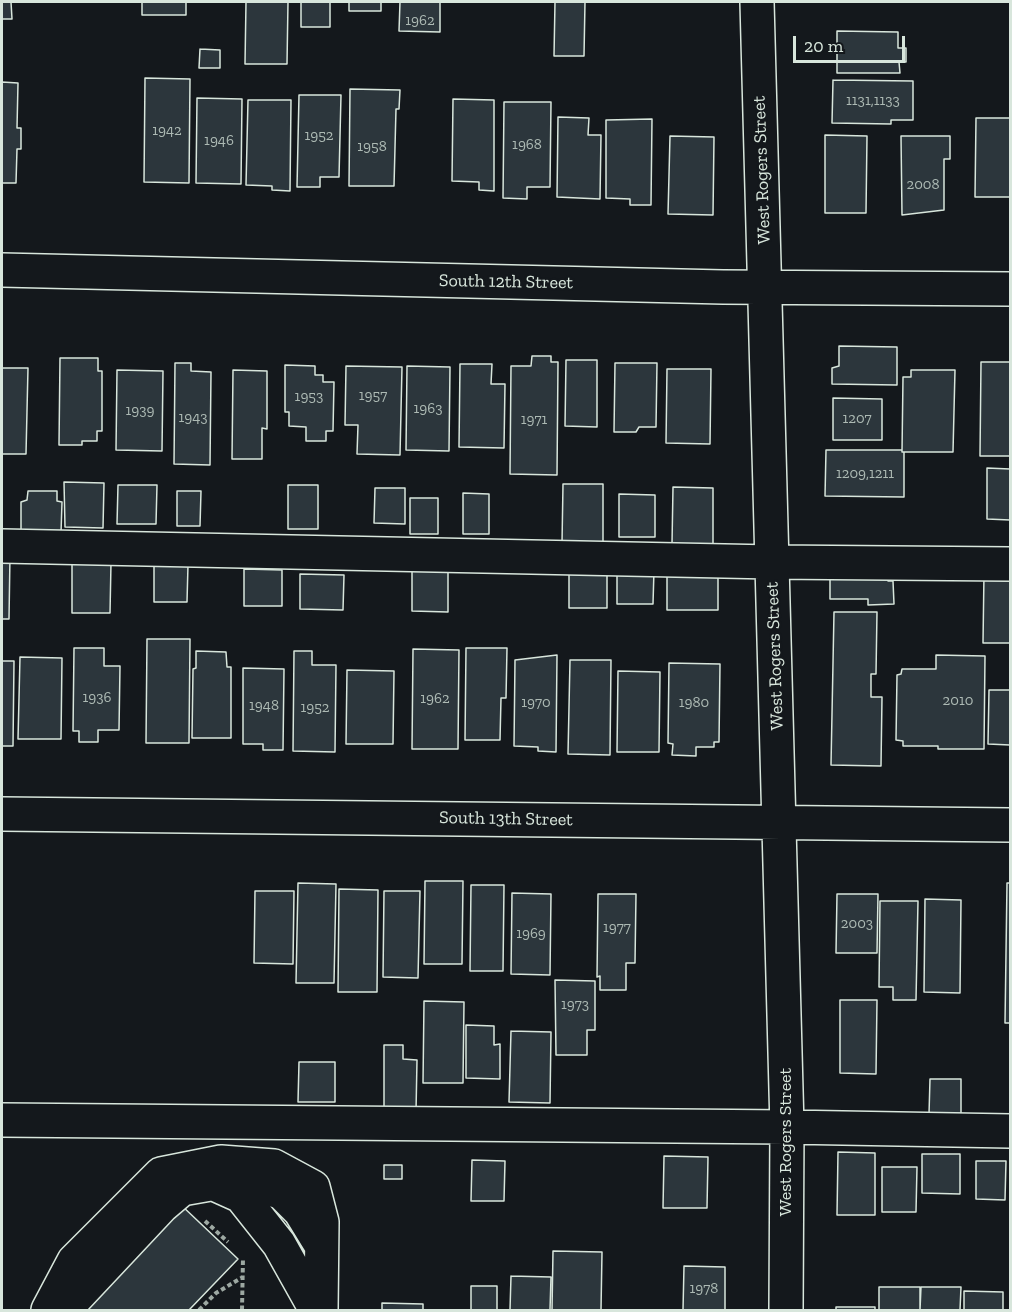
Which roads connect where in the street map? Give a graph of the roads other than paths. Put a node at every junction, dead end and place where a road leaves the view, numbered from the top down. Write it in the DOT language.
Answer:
graph roads {
  1 [pos="757,2"];
  2 [pos="2,270"];
  3 [pos="765,287"];
  4 [pos="1011,288"];
  5 [pos="2,546"];
  6 [pos="772,562"];
  7 [pos="1011,564"];
  8 [pos="2,814"];
  9 [pos="780,822"];
  10 [pos="1011,825"];
  11 [pos="2,1120"];
  12 [pos="787,1127"];
  13 [pos="1011,1131"];
  14 [pos="212,1184"];
  15 [pos="321,1246"];
  16 [pos="48,1311"];
  17 [pos="55,1311"];
  18 [pos="319,1311"];
  19 [pos="786,1311"];
  1 -- 3 [label="street, West Rogers Street"];
  2 -- 3 [label="street, South 12th Street"];
  3 -- 4 [label="street, South 12th Street"];
  3 -- 6 [label="street, West Rogers Street"];
  5 -- 6 [label="street"];
  6 -- 7 [label="street"];
  6 -- 9 [label="street, West Rogers Street"];
  8 -- 9 [label="street, South 13th Street"];
  9 -- 10 [label="street, South 13th Street"];
  9 -- 12 [label="street, West Rogers Street"];
  11 -- 12 [label="street"];
  12 -- 13 [label="street"];
  12 -- 19 [label="street, West Rogers Street"];
  14 -- 15 [label="street"];
  14 -- 17 [label="street"];
  14 -- 18 [label="street"];
  15 -- 16 [label="street"];
  15 -- 18 [label="street"];
}
